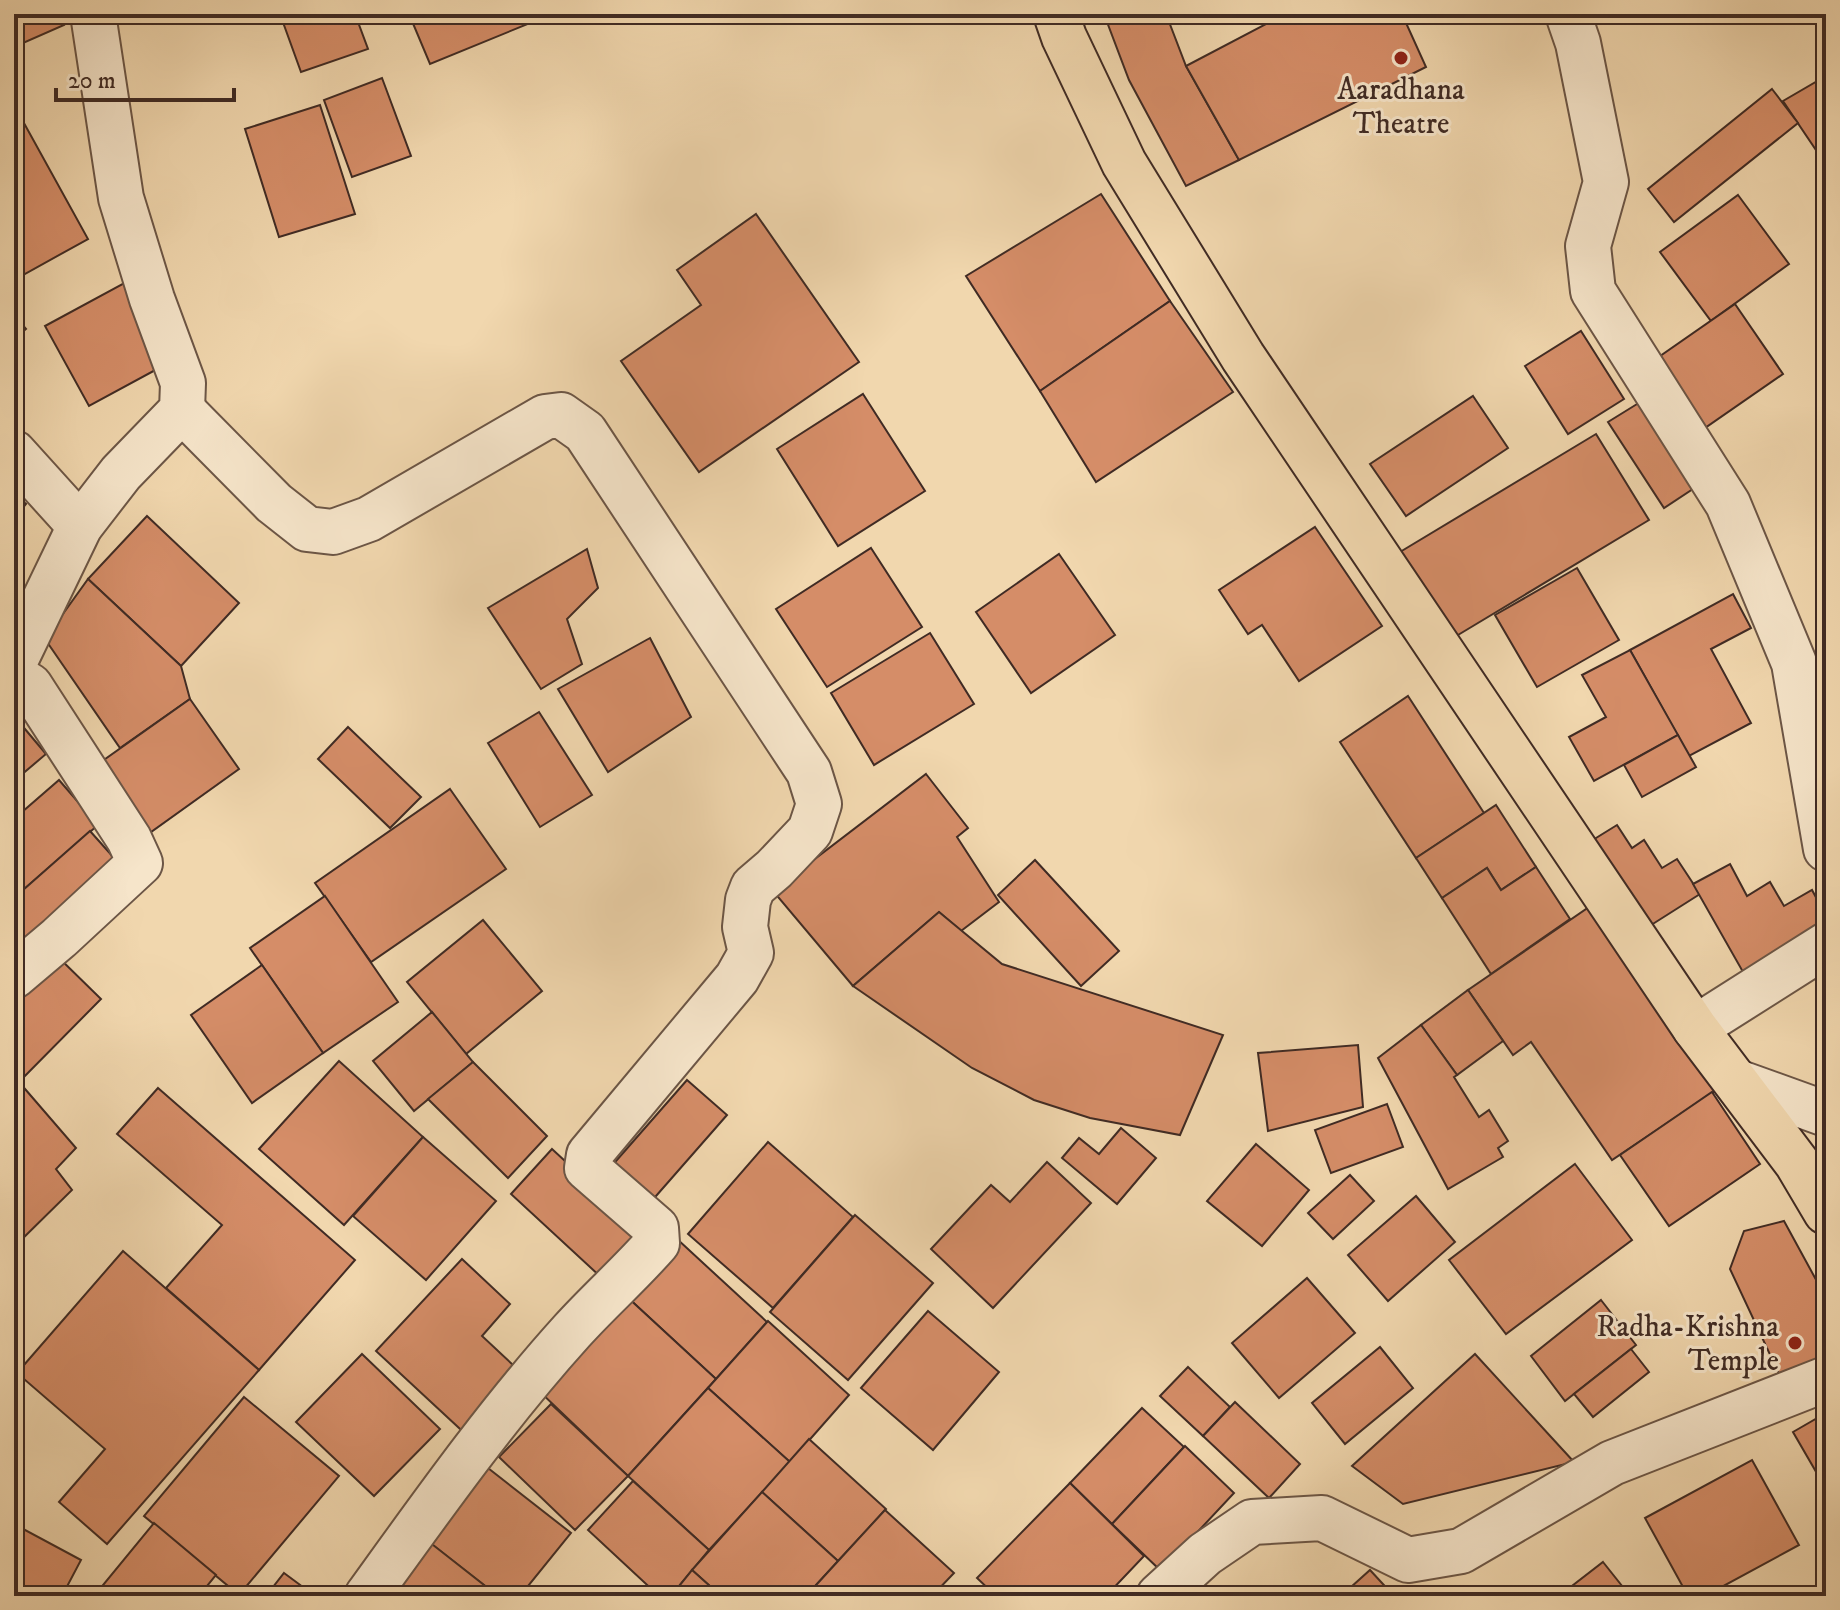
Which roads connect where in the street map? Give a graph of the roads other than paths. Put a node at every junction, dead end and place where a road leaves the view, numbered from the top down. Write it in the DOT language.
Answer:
graph roads {
  1 [pos="93,14"];
  2 [pos="1056,14"];
  3 [pos="1568,14"];
  4 [pos="182,410"];
  5 [pos="14,453"];
  6 [pos="80,526"];
  7 [pos="14,663"];
  8 [pos="14,676"];
  9 [pos="1826,849"];
  10 [pos="1826,945"];
  11 [pos="14,976"];
  12 [pos="1695,1028"];
  13 [pos="1737,1082"];
  14 [pos="1826,1114"];
  15 [pos="1826,1212"];
  16 [pos="1826,1379"];
  17 [pos="367,1596"];
  18 [pos="1159,1596"];
  1 -- 4 [label="street"];
  2 -- 12 [label="main road"];
  3 -- 9 [label="street"];
  4 -- 6 [label="street"];
  4 -- 17 [label="street"];
  5 -- 6 [label="street"];
  6 -- 7 [label="street"];
  8 -- 11 [label="street"];
  10 -- 12 [label="street"];
  12 -- 13 [label="main road"];
  13 -- 14 [label="street"];
  13 -- 15 [label="main road"];
  16 -- 18 [label="street"];
}
